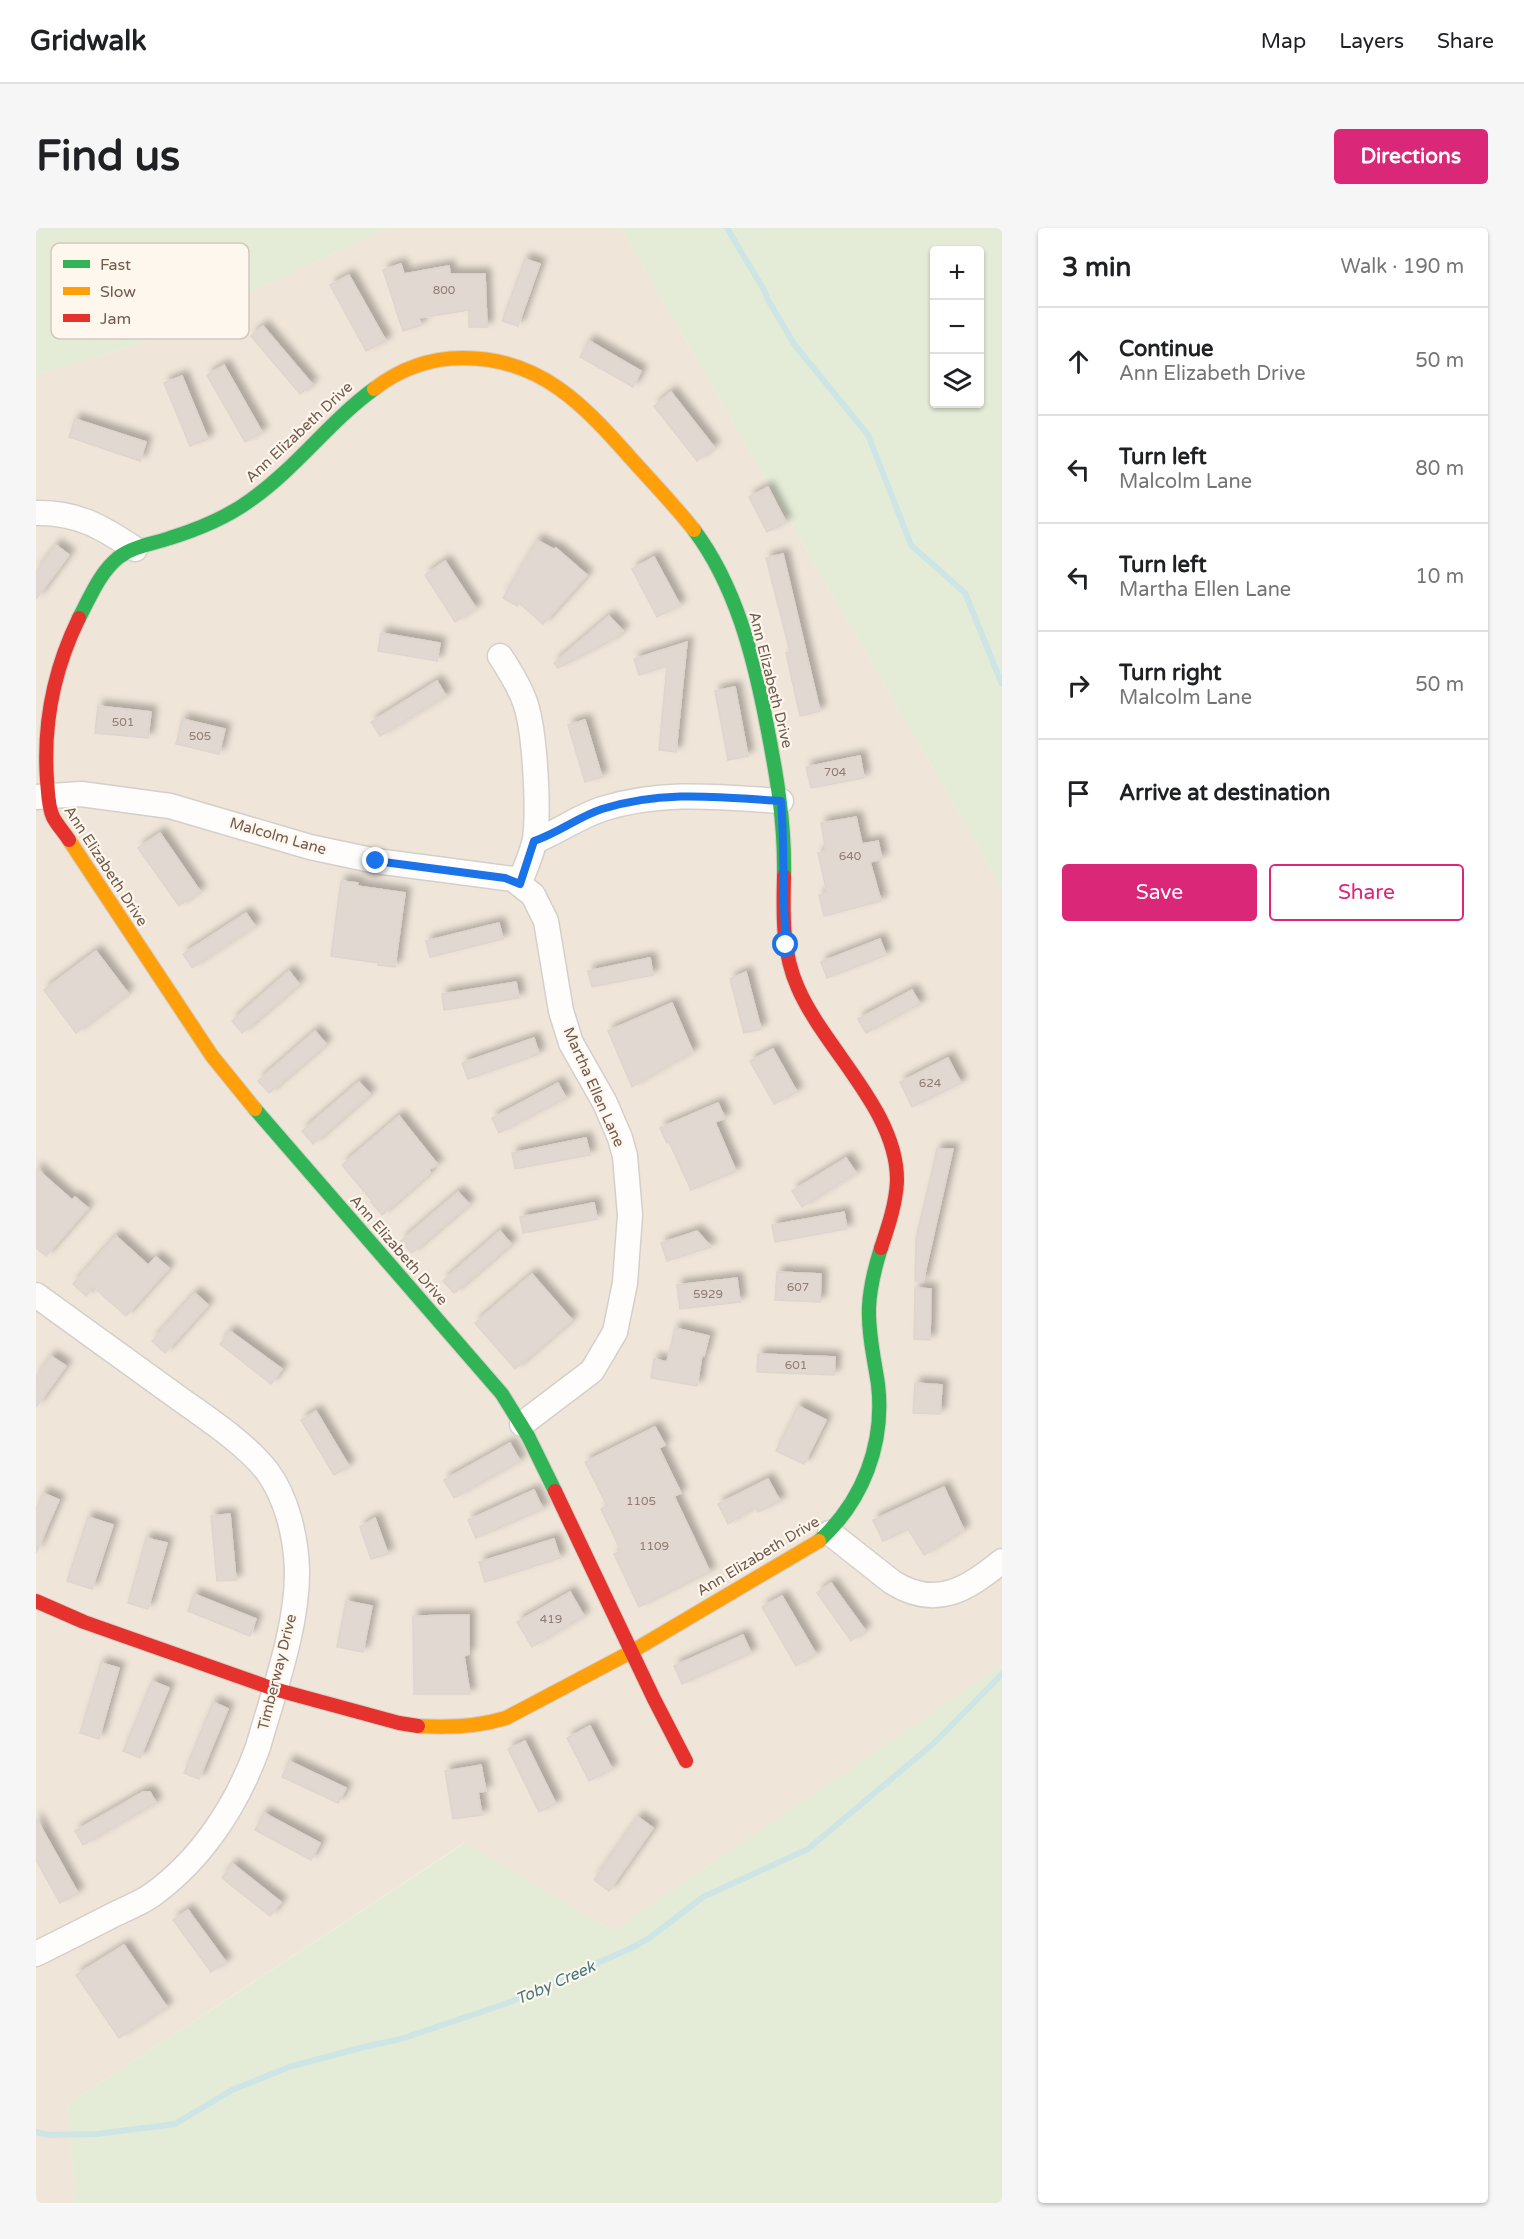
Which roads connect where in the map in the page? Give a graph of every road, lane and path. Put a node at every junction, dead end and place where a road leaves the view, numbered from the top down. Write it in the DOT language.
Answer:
graph roads {
  1 [pos="36,513"];
  2 [pos="135,549"];
  3 [pos="500,656"];
  4 [pos="41,797"];
  5 [pos="781,801"];
  6 [pos="534,841"];
  7 [pos="520,884"];
  8 [pos="36,1295"];
  9 [pos="522,1424"];
  10 [pos="830,1533"];
  11 [pos="1002,1561"];
  12 [pos="36,1601"];
  13 [pos="631,1652"];
  14 [pos="274,1689"];
  15 [pos="686,1761"];
  16 [pos="36,1954"];
  1 -- 2 [label="street"];
  2 -- 4 [label="street, Ann Elizabeth Drive"];
  2 -- 5 [label="street, Ann Elizabeth Drive"];
  3 -- 6 [label="street"];
  4 -- 7 [label="street, Malcolm Lane"];
  4 -- 9 [label="street, Ann Elizabeth Drive"];
  5 -- 6 [label="street"];
  5 -- 10 [label="street, Ann Elizabeth Drive"];
  6 -- 7 [label="street"];
  7 -- 9 [label="street, Martha Ellen Lane"];
  8 -- 14 [label="street, Timberway Drive"];
  9 -- 13 [label="street, Ann Elizabeth Drive"];
  10 -- 11 [label="street"];
  10 -- 13 [label="street, Ann Elizabeth Drive"];
  12 -- 14 [label="street, Ann Elizabeth Drive"];
  13 -- 14 [label="street, Ann Elizabeth Drive"];
  13 -- 15 [label="street, Ann Elizabeth Drive"];
  14 -- 16 [label="street, Timberway Drive"];
}
